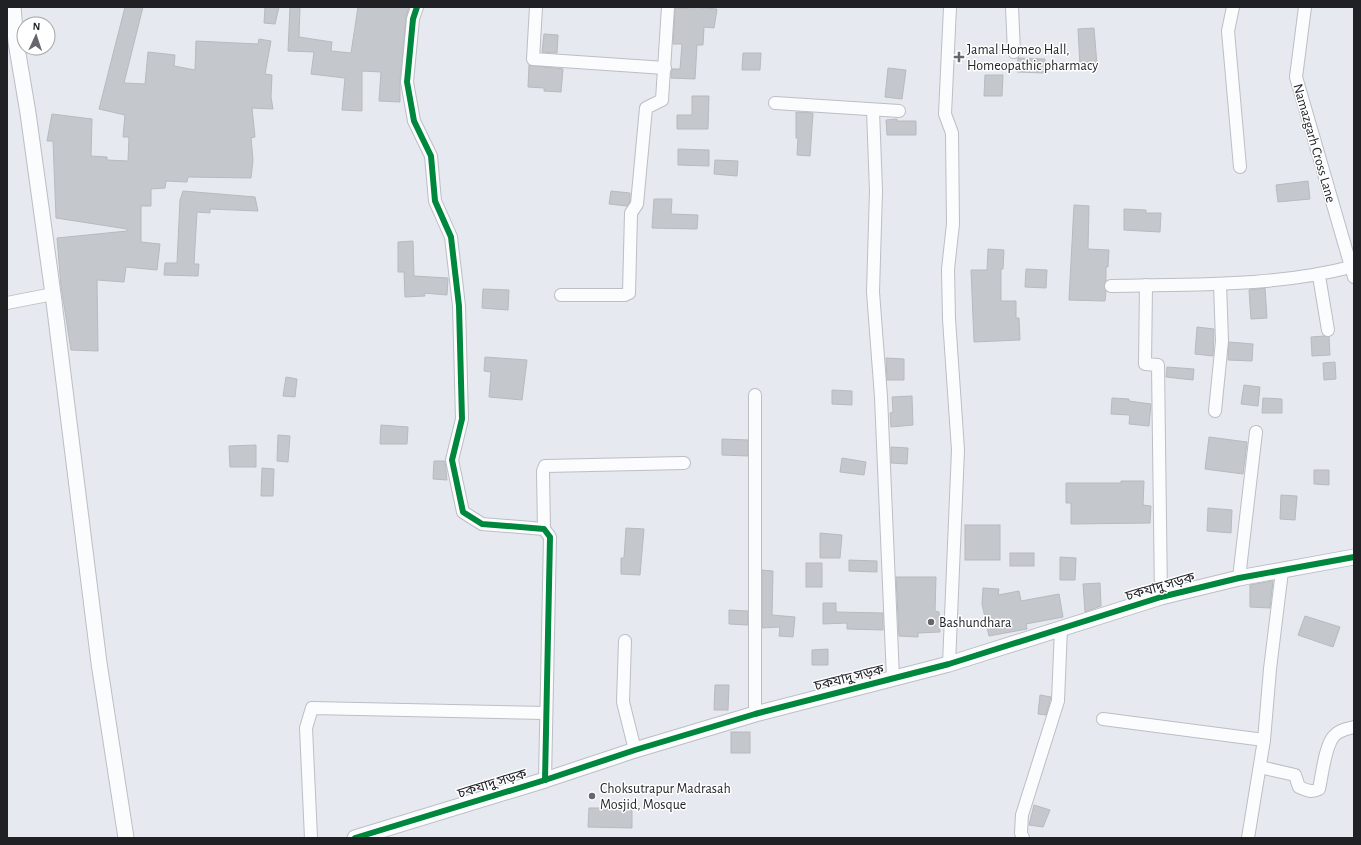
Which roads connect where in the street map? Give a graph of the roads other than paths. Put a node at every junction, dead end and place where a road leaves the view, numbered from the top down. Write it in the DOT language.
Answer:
graph roads {
  1 [pos="13,7"];
  2 [pos="417,7"];
  3 [pos="536,7"];
  4 [pos="668,7"];
  5 [pos="950,7"];
  6 [pos="1012,7"];
  7 [pos="1234,7"];
  8 [pos="1305,7"];
  9 [pos="1014,52"];
  10 [pos="664,68"];
  11 [pos="775,103"];
  12 [pos="873,110"];
  13 [pos="899,111"];
  14 [pos="1240,167"];
  15 [pos="1352,272"];
  16 [pos="1319,276"];
  17 [pos="1220,284"];
  18 [pos="1146,285"];
  19 [pos="1111,286"];
  20 [pos="53,294"];
  21 [pos="561,295"];
  22 [pos="7,303"];
  23 [pos="1328,330"];
  24 [pos="755,396"];
  25 [pos="1215,411"];
  26 [pos="1256,432"];
  27 [pos="684,464"];
  28 [pos="544,530"];
  29 [pos="1354,557"];
  30 [pos="1282,571"];
  31 [pos="1239,578"];
  32 [pos="1161,597"];
  33 [pos="1061,628"];
  34 [pos="625,641"];
  35 [pos="949,664"];
  36 [pos="893,678"];
  37 [pos="546,713"];
  38 [pos="755,714"];
  39 [pos="1104,719"];
  40 [pos="1354,728"];
  41 [pos="1264,740"];
  42 [pos="635,750"];
  43 [pos="1260,767"];
  44 [pos="545,780"];
  45 [pos="126,838"];
  46 [pos="311,838"];
  47 [pos="355,838"];
  48 [pos="1023,838"];
  49 [pos="1248,838"];
  1 -- 20 [label="street"];
  2 -- 28 [label="street"];
  3 -- 10 [label="street"];
  4 -- 10 [label="street"];
  5 -- 35 [label="street"];
  6 -- 9 [label="street"];
  7 -- 14 [label="street"];
  8 -- 15 [label="street, Namazgarh Cross Lane"];
  10 -- 21 [label="street"];
  11 -- 12 [label="street"];
  12 -- 13 [label="street"];
  12 -- 36 [label="street"];
  15 -- 16 [label="street"];
  16 -- 17 [label="street"];
  16 -- 23 [label="street"];
  17 -- 18 [label="street"];
  17 -- 25 [label="street"];
  18 -- 19 [label="street"];
  18 -- 32 [label="street"];
  20 -- 22 [label="street"];
  20 -- 45 [label="street"];
  24 -- 38 [label="street"];
  26 -- 31 [label="street"];
  27 -- 28 [label="street"];
  28 -- 37 [label="street"];
  29 -- 30 [label="street, চকযাদু সড়ক"];
  30 -- 31 [label="street, চকযাদু সড়ক"];
  30 -- 41 [label="street"];
  31 -- 32 [label="street, চকযাদু সড়ক"];
  32 -- 33 [label="street, চকযাদু সড়ক"];
  33 -- 35 [label="street, চকযাদু সড়ক"];
  33 -- 48 [label="street"];
  34 -- 42 [label="street"];
  35 -- 36 [label="street, চকযাদু সড়ক"];
  36 -- 38 [label="street, চকযাদু সড়ক"];
  37 -- 44 [label="street"];
  37 -- 46 [label="street"];
  38 -- 42 [label="street, চকযাদু সড়ক"];
  39 -- 41 [label="street"];
  40 -- 43 [label="street"];
  41 -- 43 [label="street"];
  42 -- 44 [label="street, চকযাদু সড়ক"];
  43 -- 49 [label="street"];
  44 -- 47 [label="street, চকযাদু সড়ক"];
}
